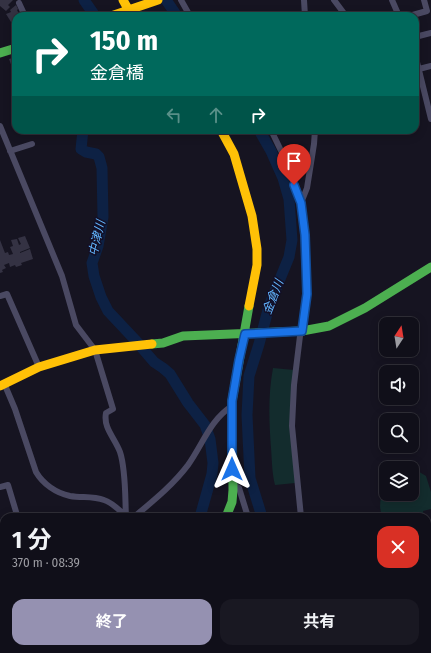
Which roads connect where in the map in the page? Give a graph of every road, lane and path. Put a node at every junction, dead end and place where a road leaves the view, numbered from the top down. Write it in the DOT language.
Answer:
graph roads {
  1 [pos="123,0"];
  2 [pos="158,0"];
  3 [pos="181,0"];
  4 [pos="304,0"];
  5 [pos="334,0"];
  6 [pos="392,0"];
  7 [pos="424,0"];
  8 [pos="19,3"];
  9 [pos="23,12"];
  10 [pos="129,12"];
  11 [pos="132,12"];
  12 [pos="188,12"];
  13 [pos="305,12"];
  14 [pos="343,12"];
  15 [pos="397,12"];
  16 [pos="419,13"];
  17 [pos="431,33"];
  18 [pos="419,36"];
  19 [pos="12,49"];
  20 [pos="0,52"];
  21 [pos="431,66"];
  22 [pos="419,69"];
  23 [pos="431,119"];
  24 [pos="0,126"];
  25 [pos="223,134"];
  26 [pos="273,134"];
  27 [pos="315,134"];
  28 [pos="32,144"];
  29 [pos="10,151"];
  30 [pos="301,203"];
  31 [pos="431,267"];
  32 [pos="0,296"];
  33 [pos="302,331"];
  34 [pos="248,333"];
  35 [pos="95,350"];
  36 [pos="39,367"];
  37 [pos="2,385"];
  38 [pos="232,406"];
  39 [pos="233,485"];
  40 [pos="0,487"];
  41 [pos="16,513"];
  42 [pos="122,513"];
  43 [pos="126,513"];
  44 [pos="139,513"];
  45 [pos="228,513"];
  46 [pos="247,513"];
  47 [pos="301,513"];
  1 -- 10 [label="street"];
  2 -- 11 [label="street"];
  3 -- 12 [label="street"];
  4 -- 13 [label="street"];
  5 -- 14 [label="street"];
  6 -- 15 [label="street"];
  7 -- 16 [label="street"];
  8 -- 9 [label="street"];
  17 -- 18 [label="street"];
  19 -- 20 [label="street"];
  21 -- 22 [label="street"];
  22 -- 23 [label="street"];
  24 -- 29 [label="street"];
  25 -- 34 [label="street"];
  26 -- 30 [label="street"];
  27 -- 30 [label="street"];
  28 -- 29 [label="street"];
  29 -- 35 [label="street"];
  30 -- 33 [label="street"];
  31 -- 33 [label="street"];
  32 -- 36 [label="street"];
  33 -- 34 [label="street"];
  33 -- 47 [label="street"];
  34 -- 35 [label="street"];
  34 -- 38 [label="street"];
  35 -- 36 [label="street"];
  35 -- 43 [label="street"];
  36 -- 37 [label="street"];
  37 -- 42 [label="street"];
  38 -- 39 [label="street"];
  38 -- 44 [label="street"];
  39 -- 45 [label="street"];
  39 -- 46 [label="street"];
  40 -- 41 [label="street"];
}
